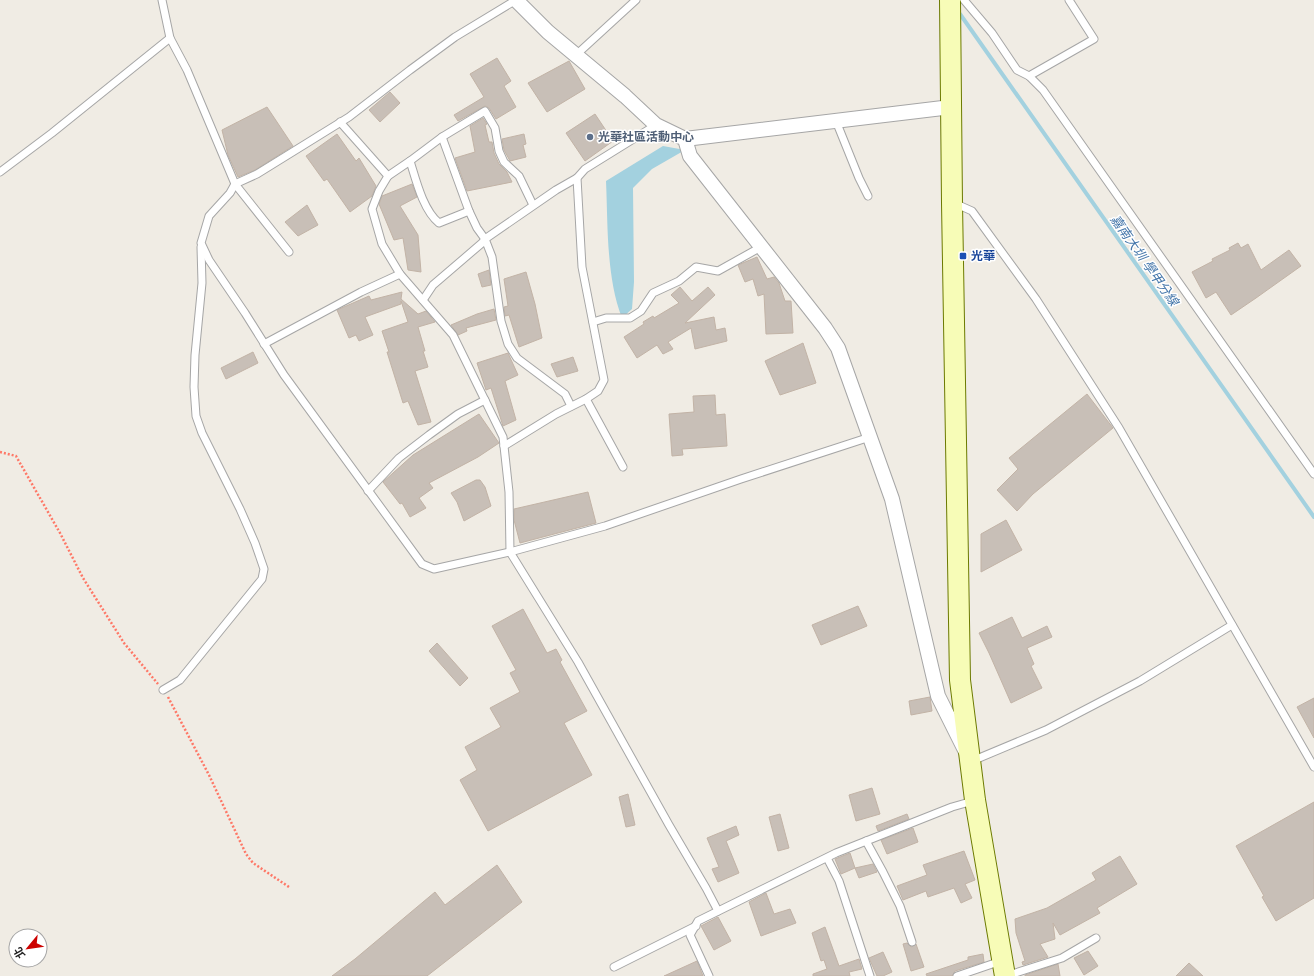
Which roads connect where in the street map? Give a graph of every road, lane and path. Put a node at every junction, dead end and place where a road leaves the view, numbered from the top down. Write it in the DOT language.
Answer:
graph roads {
  1 [pos="162,0"];
  2 [pos="516,0"];
  3 [pos="636,0"];
  4 [pos="950,0"];
  5 [pos="964,0"];
  6 [pos="1069,0"];
  7 [pos="170,38"];
  8 [pos="576,55"];
  9 [pos="1029,76"];
  10 [pos="951,107"];
  11 [pos="836,121"];
  12 [pos="340,122"];
  13 [pos="656,125"];
  14 [pos="442,137"];
  15 [pos="685,139"];
  16 [pos="410,161"];
  17 [pos="0,172"];
  18 [pos="388,176"];
  19 [pos="578,178"];
  20 [pos="235,184"];
  21 [pos="868,196"];
  22 [pos="952,202"];
  23 [pos="533,205"];
  24 [pos="469,211"];
  25 [pos="485,239"];
  26 [pos="201,242"];
  27 [pos="761,247"];
  28 [pos="289,252"];
  29 [pos="400,274"];
  30 [pos="423,300"];
  31 [pos="593,322"];
  32 [pos="264,344"];
  33 [pos="586,399"];
  34 [pos="485,400"];
  35 [pos="571,406"];
  36 [pos="870,437"];
  37 [pos="504,446"];
  38 [pos="0,452"];
  39 [pos="623,467"];
  40 [pos="1314,474"];
  41 [pos="368,491"];
  42 [pos="510,552"];
  43 [pos="1232,625"];
  44 [pos="163,690"];
  45 [pos="970,761"];
  46 [pos="1314,767"];
  47 [pos="975,800"];
  48 [pos="866,841"];
  49 [pos="827,858"];
  50 [pos="289,887"];
  51 [pos="718,911"];
  52 [pos="696,926"];
  53 [pos="1096,938"];
  54 [pos="912,942"];
  55 [pos="614,968"];
  56 [pos="1005,971"];
  57 [pos="709,976"];
  58 [pos="870,976"];
  59 [pos="956,976"];
  1 -- 7 [label="lane"];
  2 -- 8 [label="street"];
  2 -- 12 [label="lane"];
  3 -- 8 [label="lane"];
  4 -- 10 [label="main road"];
  5 -- 9 [label="lane"];
  6 -- 9 [label="lane"];
  7 -- 17 [label="lane"];
  7 -- 20 [label="lane"];
  8 -- 13 [label="street"];
  9 -- 40 [label="lane"];
  10 -- 11 [label="street"];
  10 -- 22 [label="main road"];
  11 -- 15 [label="street"];
  11 -- 21 [label="lane"];
  12 -- 18 [label="lane"];
  12 -- 20 [label="lane"];
  13 -- 15 [label="street"];
  13 -- 19 [label="lane"];
  14 -- 16 [label="lane"];
  14 -- 23 [label="lane"];
  14 -- 24 [label="lane"];
  15 -- 27 [label="street"];
  16 -- 18 [label="lane"];
  16 -- 24 [label="lane"];
  18 -- 29 [label="lane"];
  19 -- 23 [label="lane"];
  19 -- 31 [label="lane"];
  20 -- 26 [label="lane"];
  20 -- 28 [label="lane"];
  22 -- 43 [label="lane"];
  22 -- 45 [label="main road"];
  23 -- 25 [label="lane"];
  24 -- 25 [label="lane"];
  25 -- 30 [label="lane"];
  25 -- 35 [label="lane"];
  26 -- 32 [label="lane"];
  26 -- 44 [label="lane"];
  27 -- 31 [label="lane"];
  27 -- 36 [label="street"];
  29 -- 30 [label="lane"];
  29 -- 32 [label="lane"];
  30 -- 34 [label="lane"];
  31 -- 33 [label="lane"];
  32 -- 41 [label="lane"];
  33 -- 35 [label="lane"];
  33 -- 39 [label="lane"];
  34 -- 37 [label="lane"];
  34 -- 41 [label="lane"];
  35 -- 37 [label="lane"];
  36 -- 42 [label="lane"];
  36 -- 45 [label="street"];
  37 -- 42 [label="lane"];
  38 -- 44 [label="path"];
  41 -- 42 [label="lane"];
  42 -- 51 [label="lane"];
  43 -- 45 [label="lane"];
  43 -- 46 [label="lane"];
  44 -- 50 [label="path"];
  45 -- 47 [label="main road"];
  47 -- 48 [label="lane"];
  47 -- 56 [label="main road"];
  48 -- 49 [label="lane"];
  48 -- 54 [label="lane"];
  49 -- 51 [label="lane"];
  49 -- 58 [label="lane"];
  51 -- 52 [label="lane"];
  52 -- 55 [label="lane"];
  52 -- 57 [label="lane"];
  53 -- 56 [label="lane"];
  56 -- 59 [label="lane"];
}
